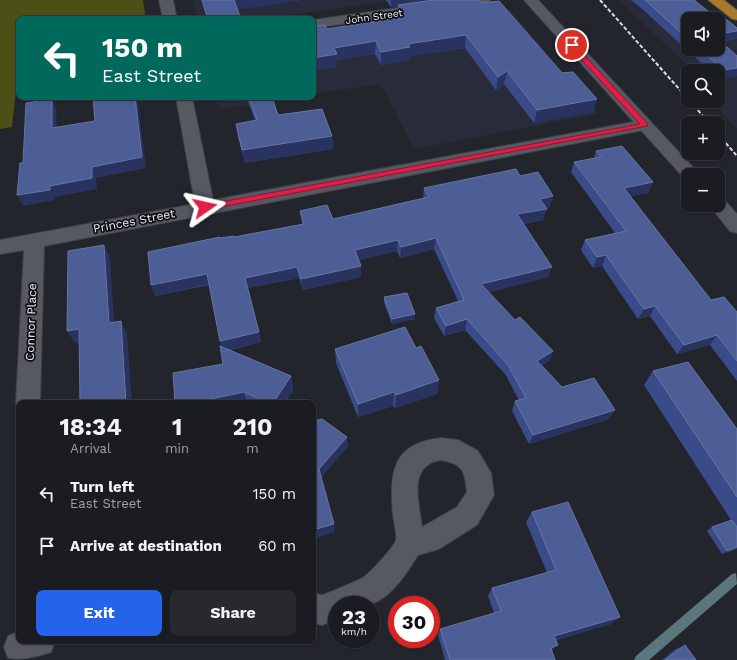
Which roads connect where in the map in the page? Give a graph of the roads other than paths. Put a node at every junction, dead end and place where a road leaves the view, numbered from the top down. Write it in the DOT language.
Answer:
graph roads {
  1 [pos="166,0"];
  2 [pos="483,0"];
  3 [pos="531,0"];
  4 [pos="715,0"];
  5 [pos="169,16"];
  6 [pos="737,16"];
  7 [pos="316,24"];
  8 [pos="185,100"];
  9 [pos="644,125"];
  10 [pos="684,168"];
  11 [pos="205,207"];
  12 [pos="724,212"];
  13 [pos="737,226"];
  14 [pos="34,241"];
  15 [pos="0,247"];
  16 [pos="28,400"];
  17 [pos="410,543"];
  18 [pos="316,609"];
  1 -- 5 [label="street"];
  2 -- 7 [label="street, John Street"];
  3 -- 9 [label="street"];
  4 -- 6 [label="highway"];
  8 -- 11 [label="street"];
  9 -- 10 [label="street"];
  9 -- 11 [label="street, Princes Street"];
  11 -- 14 [label="street, Princes Street"];
  12 -- 13 [label="street"];
  14 -- 15 [label="street, Princes Street"];
  14 -- 16 [label="street, Connor Place"];
  17 -- 18 [label="street"];
}
